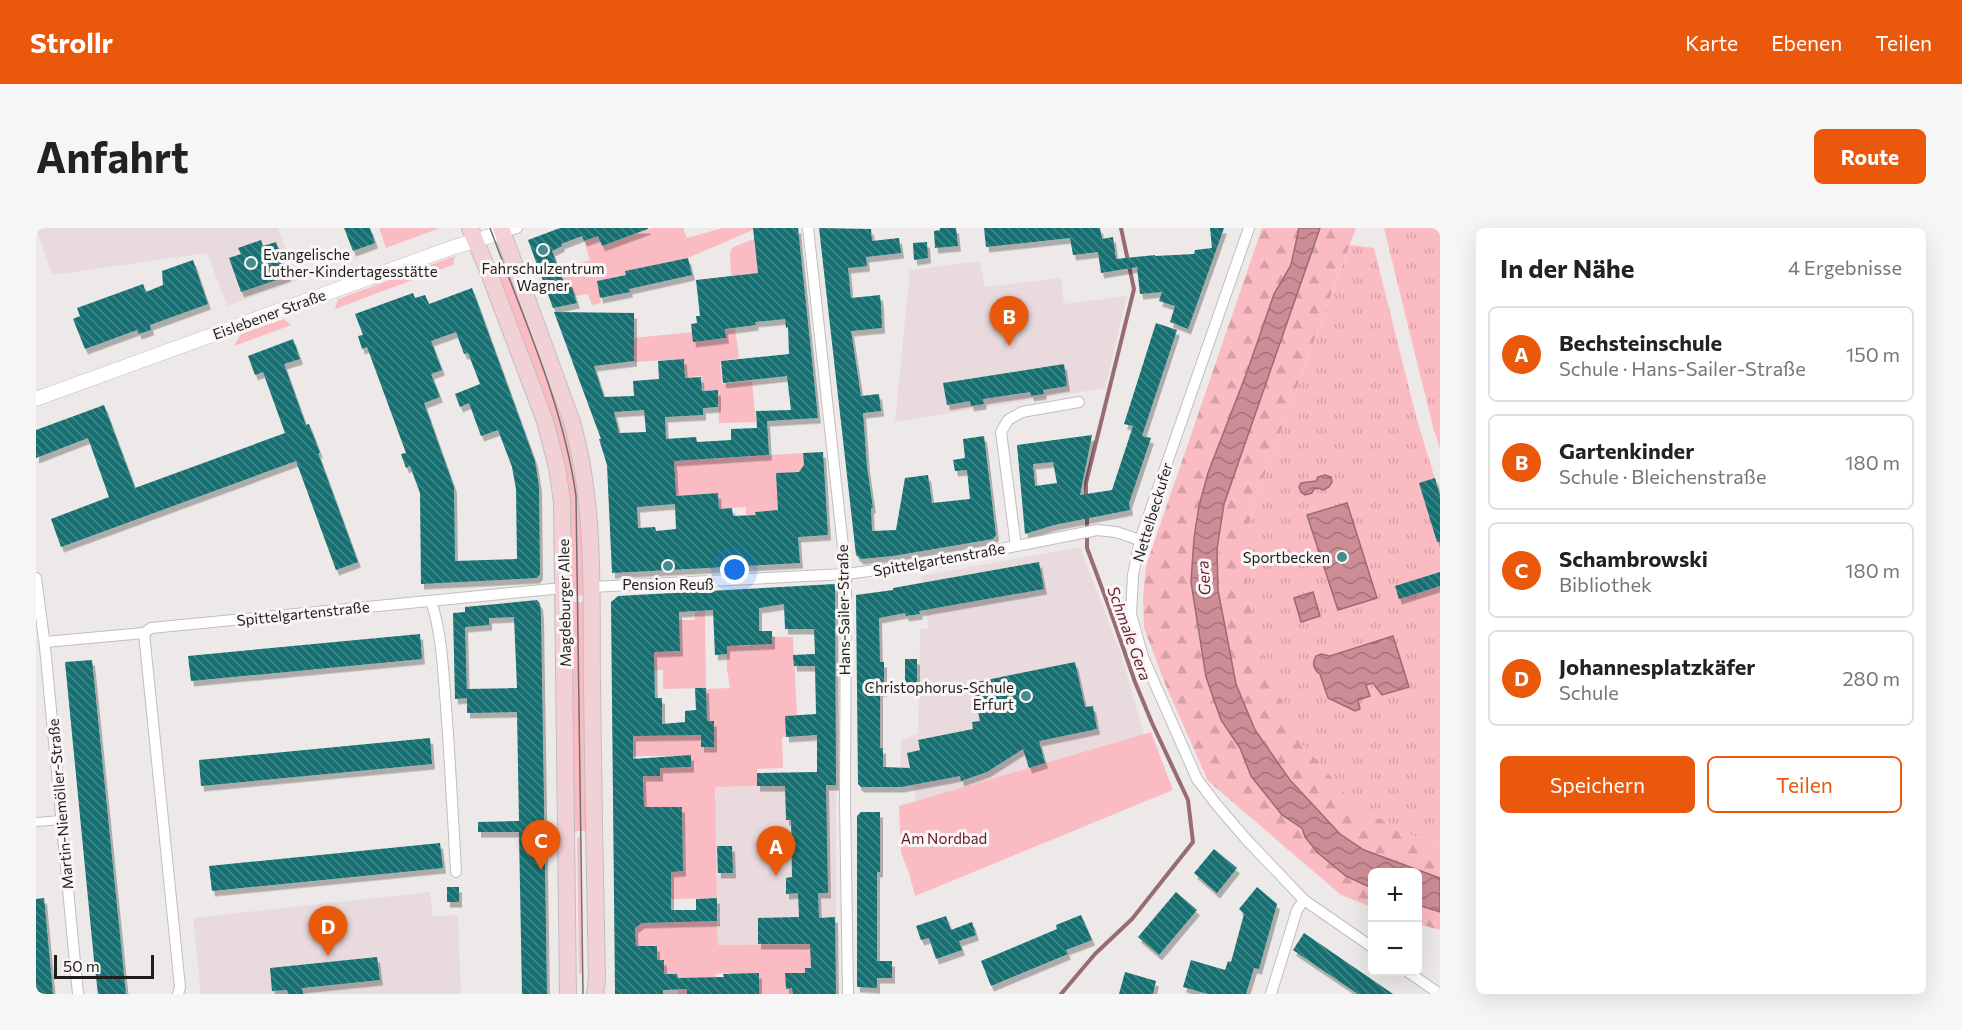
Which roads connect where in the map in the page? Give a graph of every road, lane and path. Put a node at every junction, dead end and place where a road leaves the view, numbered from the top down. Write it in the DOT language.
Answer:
graph roads {
  1 [pos="808,228"];
  2 [pos="1249,228"];
  3 [pos="507,229"];
  4 [pos="473,234"];
  5 [pos="36,399"];
  6 [pos="1079,402"];
  7 [pos="1140,540"];
  8 [pos="1016,546"];
  9 [pos="846,574"];
  10 [pos="36,578"];
  11 [pos="591,587"];
  12 [pos="563,588"];
  13 [pos="431,601"];
  14 [pos="144,633"];
  15 [pos="45,642"];
  16 [pos="61,820"];
  17 [pos="36,822"];
  18 [pos="456,872"];
  19 [pos="1304,900"];
  20 [pos="1368,944"];
  21 [pos="1414,976"];
  22 [pos="78,994"];
  23 [pos="178,994"];
  24 [pos="568,994"];
  25 [pos="595,994"];
  26 [pos="848,994"];
  27 [pos="1271,994"];
  28 [pos="1440,994"];
  1 -- 9 [label="street, Hans-Sailer-Straße"];
  2 -- 7 [label="street, Nettelbeckufer"];
  3 -- 4 [label="street, Eislebener Straße"];
  3 -- 11 [label="main road, Magdeburger Allee"];
  4 -- 5 [label="street, Eislebener Straße"];
  4 -- 12 [label="main road, Magdeburger Allee"];
  6 -- 8 [label="street"];
  7 -- 8 [label="street, Spittelgartenstraße"];
  7 -- 19 [label="street, Nettelbeckufer"];
  8 -- 9 [label="street, Spittelgartenstraße"];
  9 -- 11 [label="street, Spittelgartenstraße"];
  9 -- 26 [label="street, Hans-Sailer-Straße"];
  10 -- 15 [label="street, Martin-Niemöller-Straße"];
  11 -- 25 [label="main road, Magdeburger Allee"];
  12 -- 13 [label="street, Spittelgartenstraße"];
  12 -- 24 [label="main road, Magdeburger Allee"];
  13 -- 14 [label="street, Spittelgartenstraße"];
  13 -- 18 [label="street"];
  14 -- 15 [label="street, Spittelgartenstraße"];
  14 -- 23 [label="street"];
  15 -- 16 [label="street, Martin-Niemöller-Straße"];
  16 -- 17 [label="street"];
  16 -- 22 [label="street, Martin-Niemöller-Straße"];
  19 -- 20 [label="street, Nettelbeckufer"];
  19 -- 27 [label="street"];
  21 -- 28 [label="street"];
}
